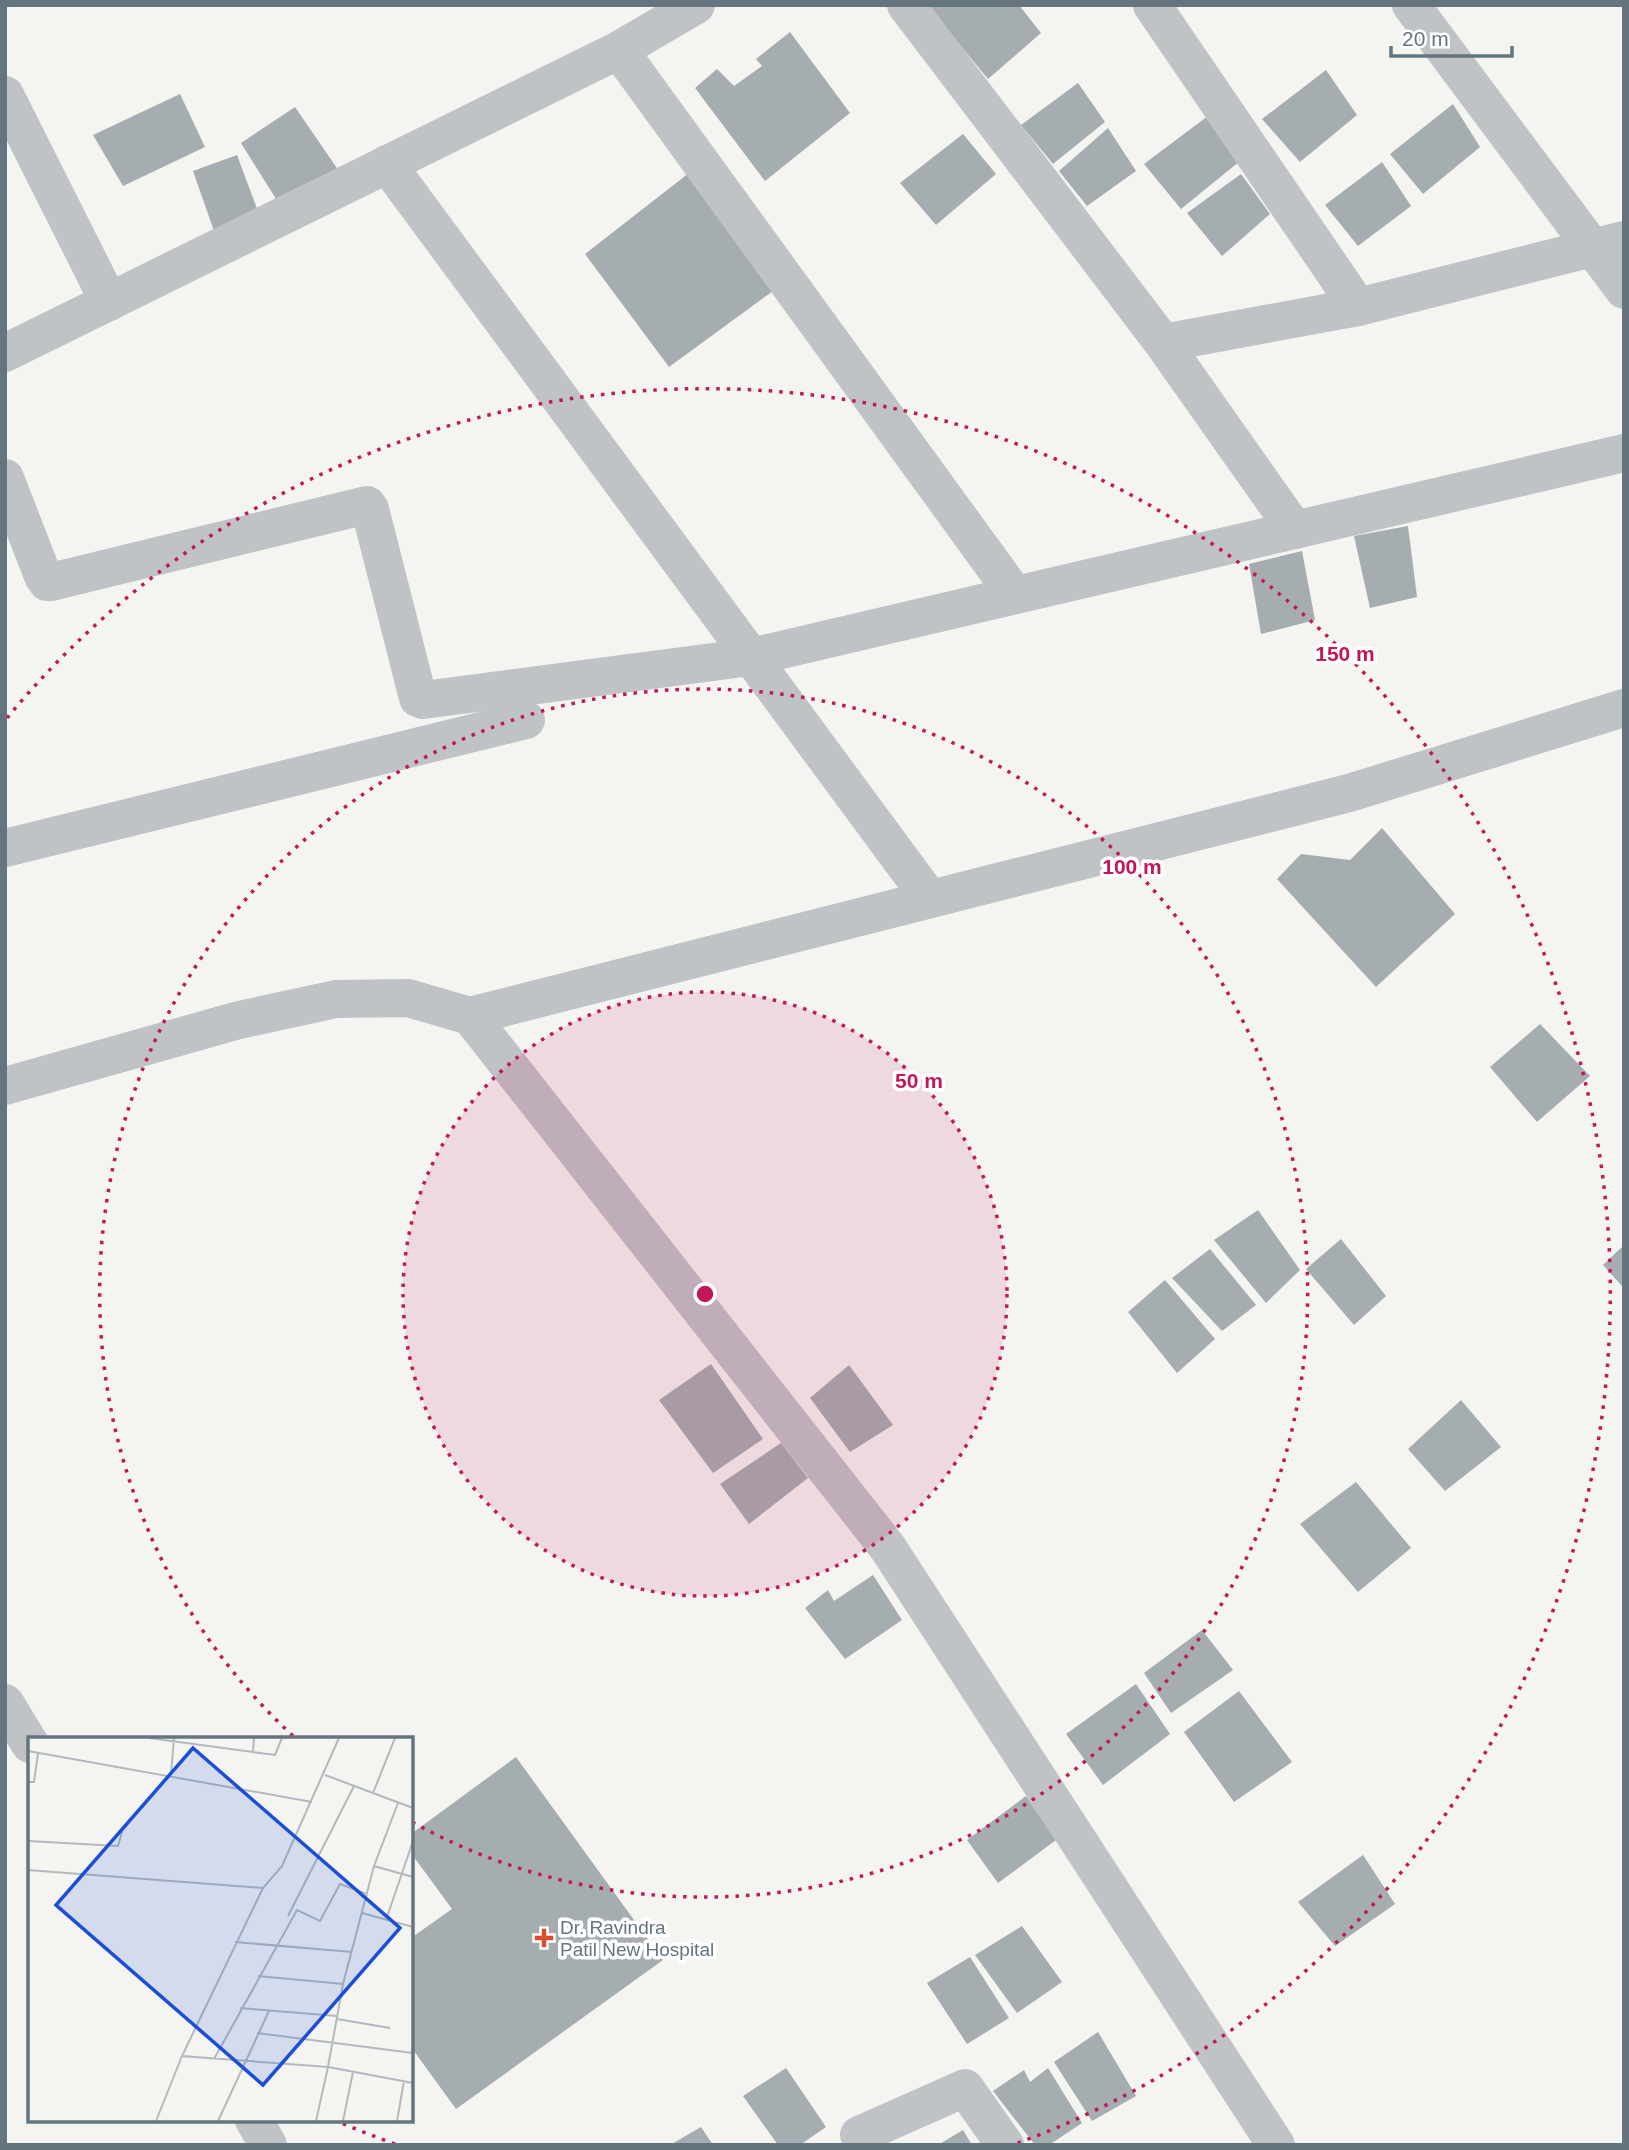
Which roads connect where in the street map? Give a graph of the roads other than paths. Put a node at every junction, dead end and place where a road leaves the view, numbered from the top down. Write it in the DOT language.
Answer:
graph roads {
  1 [pos="696,5"];
  2 [pos="906,5"];
  3 [pos="1152,5"];
  4 [pos="1411,5"];
  5 [pos="619,50"];
  6 [pos="10,116"];
  7 [pos="387,164"];
  8 [pos="1608,244"];
  9 [pos="1624,290"];
  10 [pos="108,302"];
  11 [pos="1358,307"];
  12 [pos="1163,343"];
  13 [pos="5,353"];
  14 [pos="1624,453"];
  15 [pos="5,478"];
  16 [pos="1295,530"];
  17 [pos="1015,595"];
  18 [pos="751,657"];
  19 [pos="1624,708"];
  20 [pos="526,719"];
  21 [pos="5,848"];
  22 [pos="930,899"];
  23 [pos="470,1016"];
  24 [pos="5,1086"];
  25 [pos="5,1703"];
  26 [pos="28,1741"];
  27 [pos="255,2122"];
  28 [pos="859,2134"];
  29 [pos="268,2145"];
  30 [pos="1005,2145"];
  31 [pos="1276,2145"];
  1 -- 5 [label="street"];
  2 -- 12 [label="street"];
  3 -- 11 [label="street"];
  4 -- 8 [label="street"];
  5 -- 7 [label="street"];
  5 -- 17 [label="street"];
  6 -- 10 [label="street"];
  7 -- 10 [label="street"];
  7 -- 18 [label="street"];
  8 -- 9 [label="street"];
  8 -- 11 [label="street"];
  10 -- 13 [label="street"];
  11 -- 12 [label="street"];
  12 -- 16 [label="street"];
  14 -- 16 [label="street"];
  15 -- 18 [label="street"];
  16 -- 17 [label="street"];
  17 -- 18 [label="street"];
  18 -- 22 [label="street"];
  19 -- 22 [label="street"];
  20 -- 21 [label="street"];
  22 -- 23 [label="street"];
  23 -- 24 [label="street"];
  23 -- 31 [label="street"];
  25 -- 26 [label="street"];
  27 -- 29 [label="street"];
  28 -- 30 [label="street"];
}
